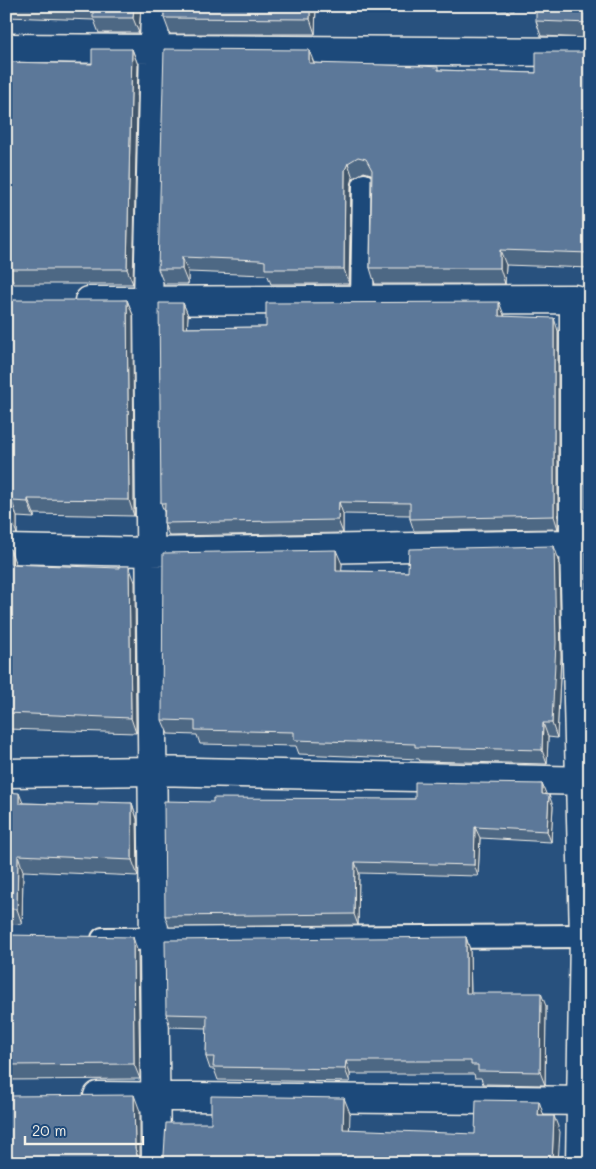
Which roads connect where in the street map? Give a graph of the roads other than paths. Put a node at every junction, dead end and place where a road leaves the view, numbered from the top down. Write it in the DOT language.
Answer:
graph roads {
  1 [pos="155,6"];
  2 [pos="6,48"];
  3 [pos="154,48"];
  4 [pos="590,52"];
  5 [pos="364,185"];
  6 [pos="362,300"];
  7 [pos="63,301"];
  8 [pos="148,301"];
  9 [pos="582,301"];
  10 [pos="574,544"];
  11 [pos="6,549"];
  12 [pos="151,552"];
  13 [pos="153,771"];
  14 [pos="6,773"];
  15 [pos="585,781"];
  16 [pos="587,936"];
  17 [pos="86,938"];
  18 [pos="156,940"];
  19 [pos="156,1095"];
  20 [pos="72,1096"];
  21 [pos="586,1101"];
  22 [pos="156,1163"];
  23 [pos="580,1163"];
  1 -- 3 [label="street"];
  2 -- 3 [label="street"];
  3 -- 4 [label="street"];
  3 -- 8 [label="street"];
  5 -- 6 [label="lane"];
  6 -- 8 [label="street"];
  6 -- 9 [label="street"];
  7 -- 8 [label="street"];
  8 -- 12 [label="street"];
  9 -- 10 [label="street"];
  10 -- 12 [label="street"];
  10 -- 15 [label="street"];
  11 -- 12 [label="street"];
  12 -- 13 [label="street"];
  13 -- 14 [label="street"];
  13 -- 15 [label="street"];
  13 -- 18 [label="street"];
  15 -- 16 [label="street"];
  16 -- 18 [label="lane"];
  16 -- 21 [label="street"];
  17 -- 18 [label="lane"];
  18 -- 19 [label="street"];
  19 -- 20 [label="street"];
  19 -- 21 [label="street"];
  19 -- 22 [label="street"];
  21 -- 23 [label="street"];
}
